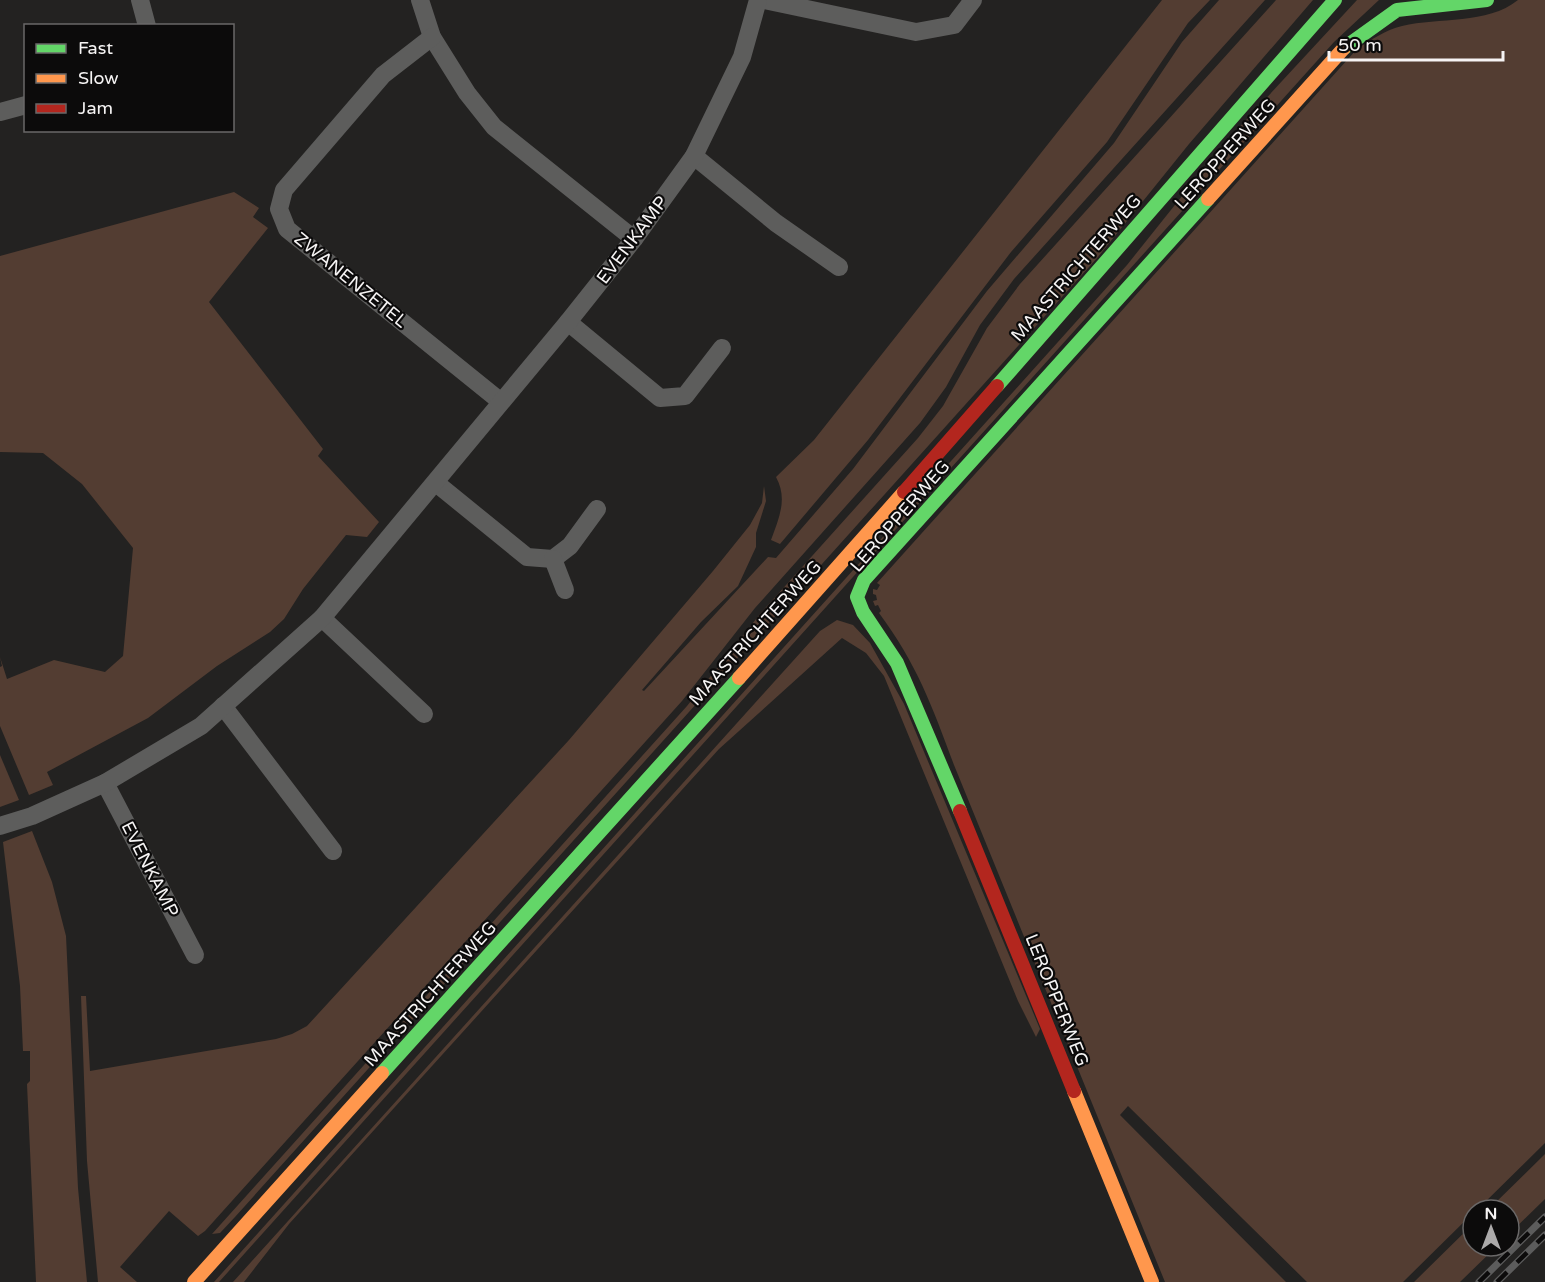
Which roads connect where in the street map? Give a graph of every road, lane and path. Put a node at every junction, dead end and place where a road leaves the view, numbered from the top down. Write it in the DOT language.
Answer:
graph roads {
  1 [pos="140,0"];
  2 [pos="420,0"];
  3 [pos="758,0"];
  4 [pos="764,0"];
  5 [pos="973,0"];
  6 [pos="1335,0"];
  7 [pos="1487,0"];
  8 [pos="146,24"];
  9 [pos="432,37"];
  10 [pos="24,105"];
  11 [pos="0,111"];
  12 [pos="694,156"];
  13 [pos="634,239"];
  14 [pos="839,267"];
  15 [pos="568,322"];
  16 [pos="722,348"];
  17 [pos="500,401"];
  18 [pos="436,483"];
  19 [pos="597,509"];
  20 [pos="553,559"];
  21 [pos="565,590"];
  22 [pos="322,618"];
  23 [pos="223,706"];
  24 [pos="424,714"];
  25 [pos="105,783"];
  26 [pos="0,826"];
  27 [pos="333,851"];
  28 [pos="195,955"];
  29 [pos="194,1282"];
  30 [pos="1152,1282"];
  1 -- 8 [label="street"];
  2 -- 9 [label="street"];
  3 -- 12 [label="street, EVENKAMP"];
  4 -- 5 [label="street"];
  6 -- 29 [label="main road, MAASTRICHTERWEG"];
  7 -- 30 [label="main road, LEROPPERWEG"];
  9 -- 13 [label="street"];
  9 -- 17 [label="street, ZWANENZETEL"];
  10 -- 11 [label="street"];
  12 -- 13 [label="street, EVENKAMP"];
  12 -- 14 [label="street"];
  13 -- 15 [label="street, EVENKAMP"];
  15 -- 16 [label="street"];
  15 -- 17 [label="street, EVENKAMP"];
  17 -- 18 [label="street, EVENKAMP"];
  18 -- 20 [label="street"];
  18 -- 22 [label="street, EVENKAMP"];
  19 -- 20 [label="street"];
  20 -- 21 [label="street"];
  22 -- 23 [label="street, EVENKAMP"];
  22 -- 24 [label="street"];
  23 -- 25 [label="street, EVENKAMP"];
  23 -- 27 [label="street"];
  25 -- 26 [label="street, EVENKAMP"];
  25 -- 28 [label="street, EVENKAMP"];
}
